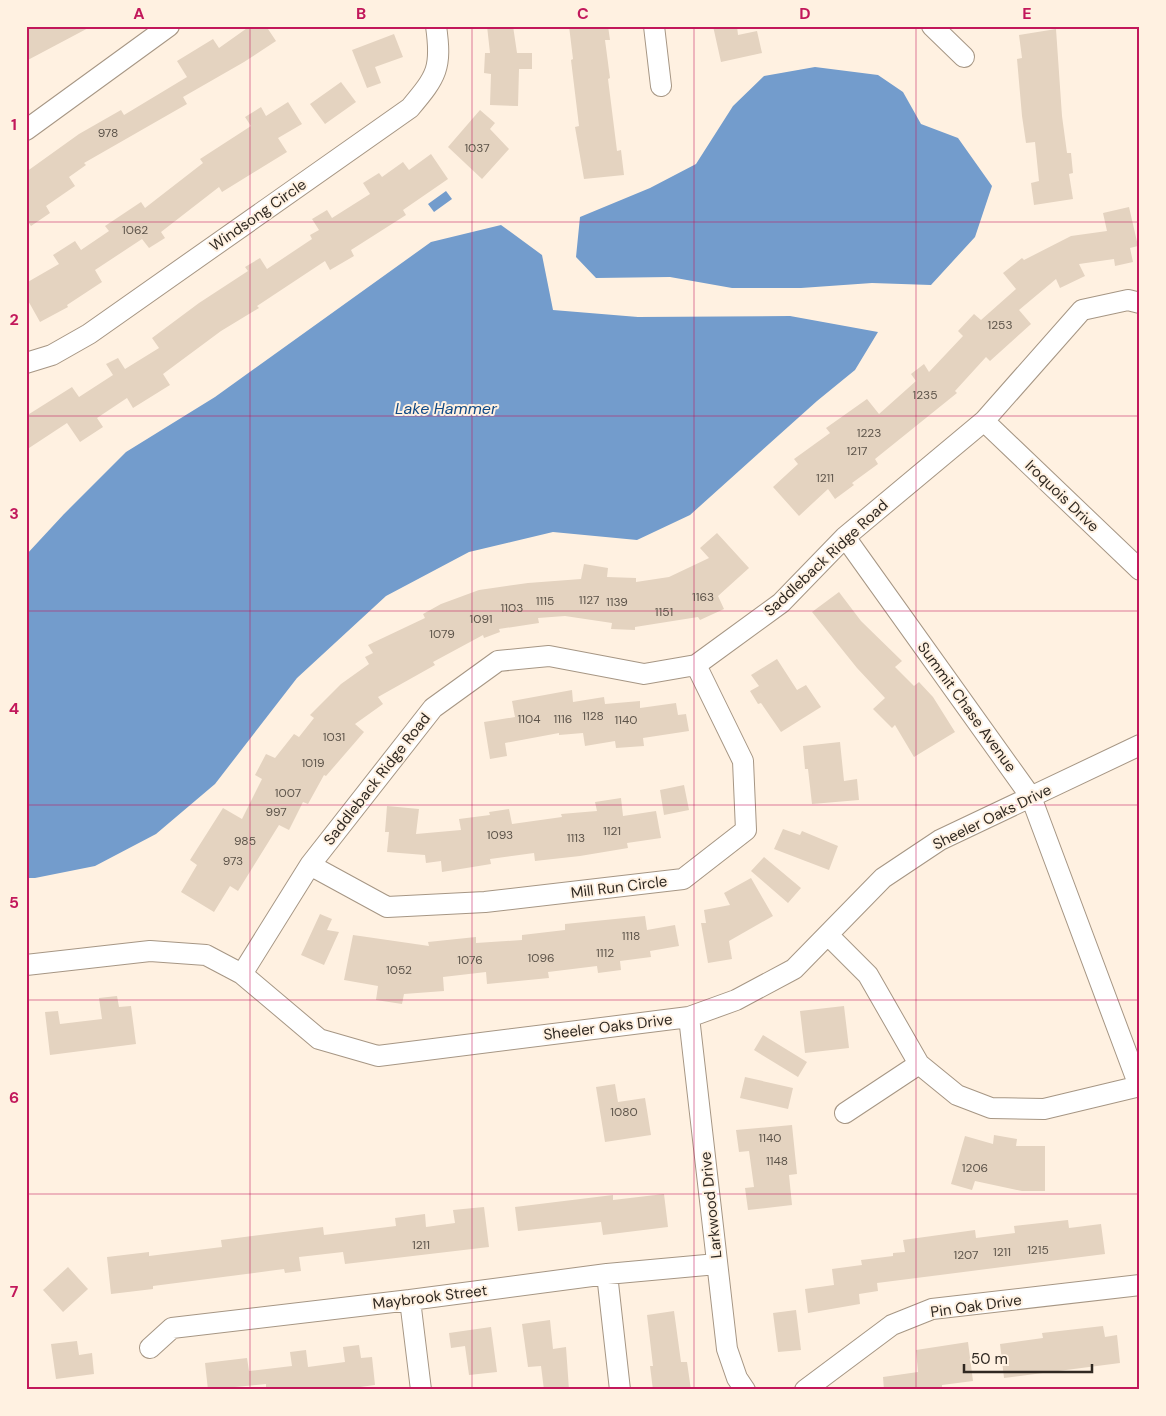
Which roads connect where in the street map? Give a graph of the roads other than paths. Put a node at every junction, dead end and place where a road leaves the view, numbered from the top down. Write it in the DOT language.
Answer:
graph roads {
  1 [pos="169,26"];
  2 [pos="436,26"];
  3 [pos="654,26"];
  4 [pos="932,26"];
  5 [pos="144,34"];
  6 [pos="964,57"];
  7 [pos="661,86"];
  8 [pos="26,130"];
  9 [pos="1140,303"];
  10 [pos="26,364"];
  11 [pos="984,421"];
  12 [pos="845,537"];
  13 [pos="1140,570"];
  14 [pos="696,665"];
  15 [pos="1140,745"];
  16 [pos="1031,797"];
  17 [pos="310,865"];
  18 [pos="828,935"];
  19 [pos="26,965"];
  20 [pos="242,974"];
  21 [pos="689,1017"];
  22 [pos="919,1064"];
  23 [pos="1139,1086"];
  24 [pos="845,1113"];
  25 [pos="718,1264"];
  26 [pos="607,1274"];
  27 [pos="1140,1286"];
  28 [pos="410,1300"];
  29 [pos="150,1348"];
  30 [pos="421,1390"];
  31 [pos="620,1390"];
  32 [pos="745,1390"];
  33 [pos="805,1390"];
  1 -- 5 [label="street"];
  2 -- 10 [label="street, Windsong Circle"];
  3 -- 7 [label="street"];
  4 -- 6 [label="street"];
  5 -- 8 [label="street"];
  9 -- 11 [label="street, Saddleback Ridge Road"];
  11 -- 12 [label="street, Saddleback Ridge Road"];
  11 -- 13 [label="street, Iroquois Drive"];
  12 -- 14 [label="street, Saddleback Ridge Road"];
  12 -- 16 [label="street, Summit Chase Avenue"];
  14 -- 17 [label="street, Saddleback Ridge Road"];
  14 -- 17 [label="street, Mill Run Circle"];
  15 -- 16 [label="street, Sheeler Oaks Drive"];
  16 -- 18 [label="street, Sheeler Oaks Drive"];
  16 -- 23 [label="street, Summit Chase Avenue"];
  17 -- 20 [label="street, Saddleback Ridge Road"];
  18 -- 21 [label="street, Sheeler Oaks Drive"];
  18 -- 22 [label="street"];
  19 -- 20 [label="street, Sheeler Oaks Drive"];
  20 -- 21 [label="street, Sheeler Oaks Drive"];
  21 -- 25 [label="street, Larkwood Drive"];
  22 -- 23 [label="street"];
  22 -- 24 [label="street"];
  25 -- 26 [label="street, Maybrook Street"];
  25 -- 32 [label="street, Larkwood Drive"];
  26 -- 28 [label="street, Maybrook Street"];
  26 -- 31 [label="street"];
  27 -- 33 [label="street, Pin Oak Drive"];
  28 -- 29 [label="street, Maybrook Street"];
  28 -- 30 [label="street"];
}
